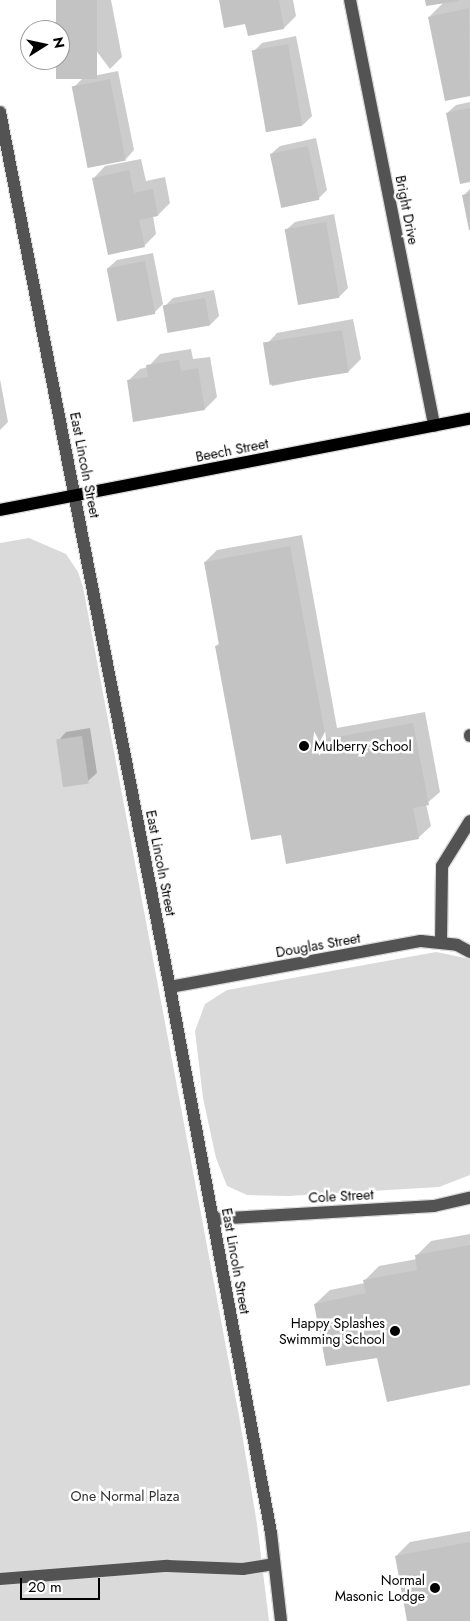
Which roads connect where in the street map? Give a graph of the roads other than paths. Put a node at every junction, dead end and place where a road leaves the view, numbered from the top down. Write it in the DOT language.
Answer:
graph roads {
  1 [pos="350,0"];
  2 [pos="0,112"];
  3 [pos="470,419"];
  4 [pos="434,426"];
  5 [pos="76,496"];
  6 [pos="0,510"];
  7 [pos="470,821"];
  8 [pos="441,942"];
  9 [pos="470,952"];
  10 [pos="170,987"];
  11 [pos="470,1198"];
  12 [pos="213,1219"];
  13 [pos="274,1564"];
  14 [pos="0,1579"];
  15 [pos="281,1621"];
  1 -- 4 [label="street, Bright Drive"];
  2 -- 5 [label="street, East Lincoln Street"];
  3 -- 4 [label="main road, Beech Street"];
  4 -- 5 [label="main road, Beech Street"];
  5 -- 6 [label="main road, Beech Street"];
  5 -- 10 [label="street, East Lincoln Street"];
  7 -- 8 [label="street"];
  8 -- 9 [label="street, Douglas Street"];
  8 -- 10 [label="street, Douglas Street"];
  10 -- 12 [label="street, East Lincoln Street"];
  11 -- 12 [label="street, Cole Street"];
  12 -- 13 [label="street, East Lincoln Street"];
  13 -- 14 [label="street"];
  13 -- 15 [label="street, East Lincoln Street"];
}
